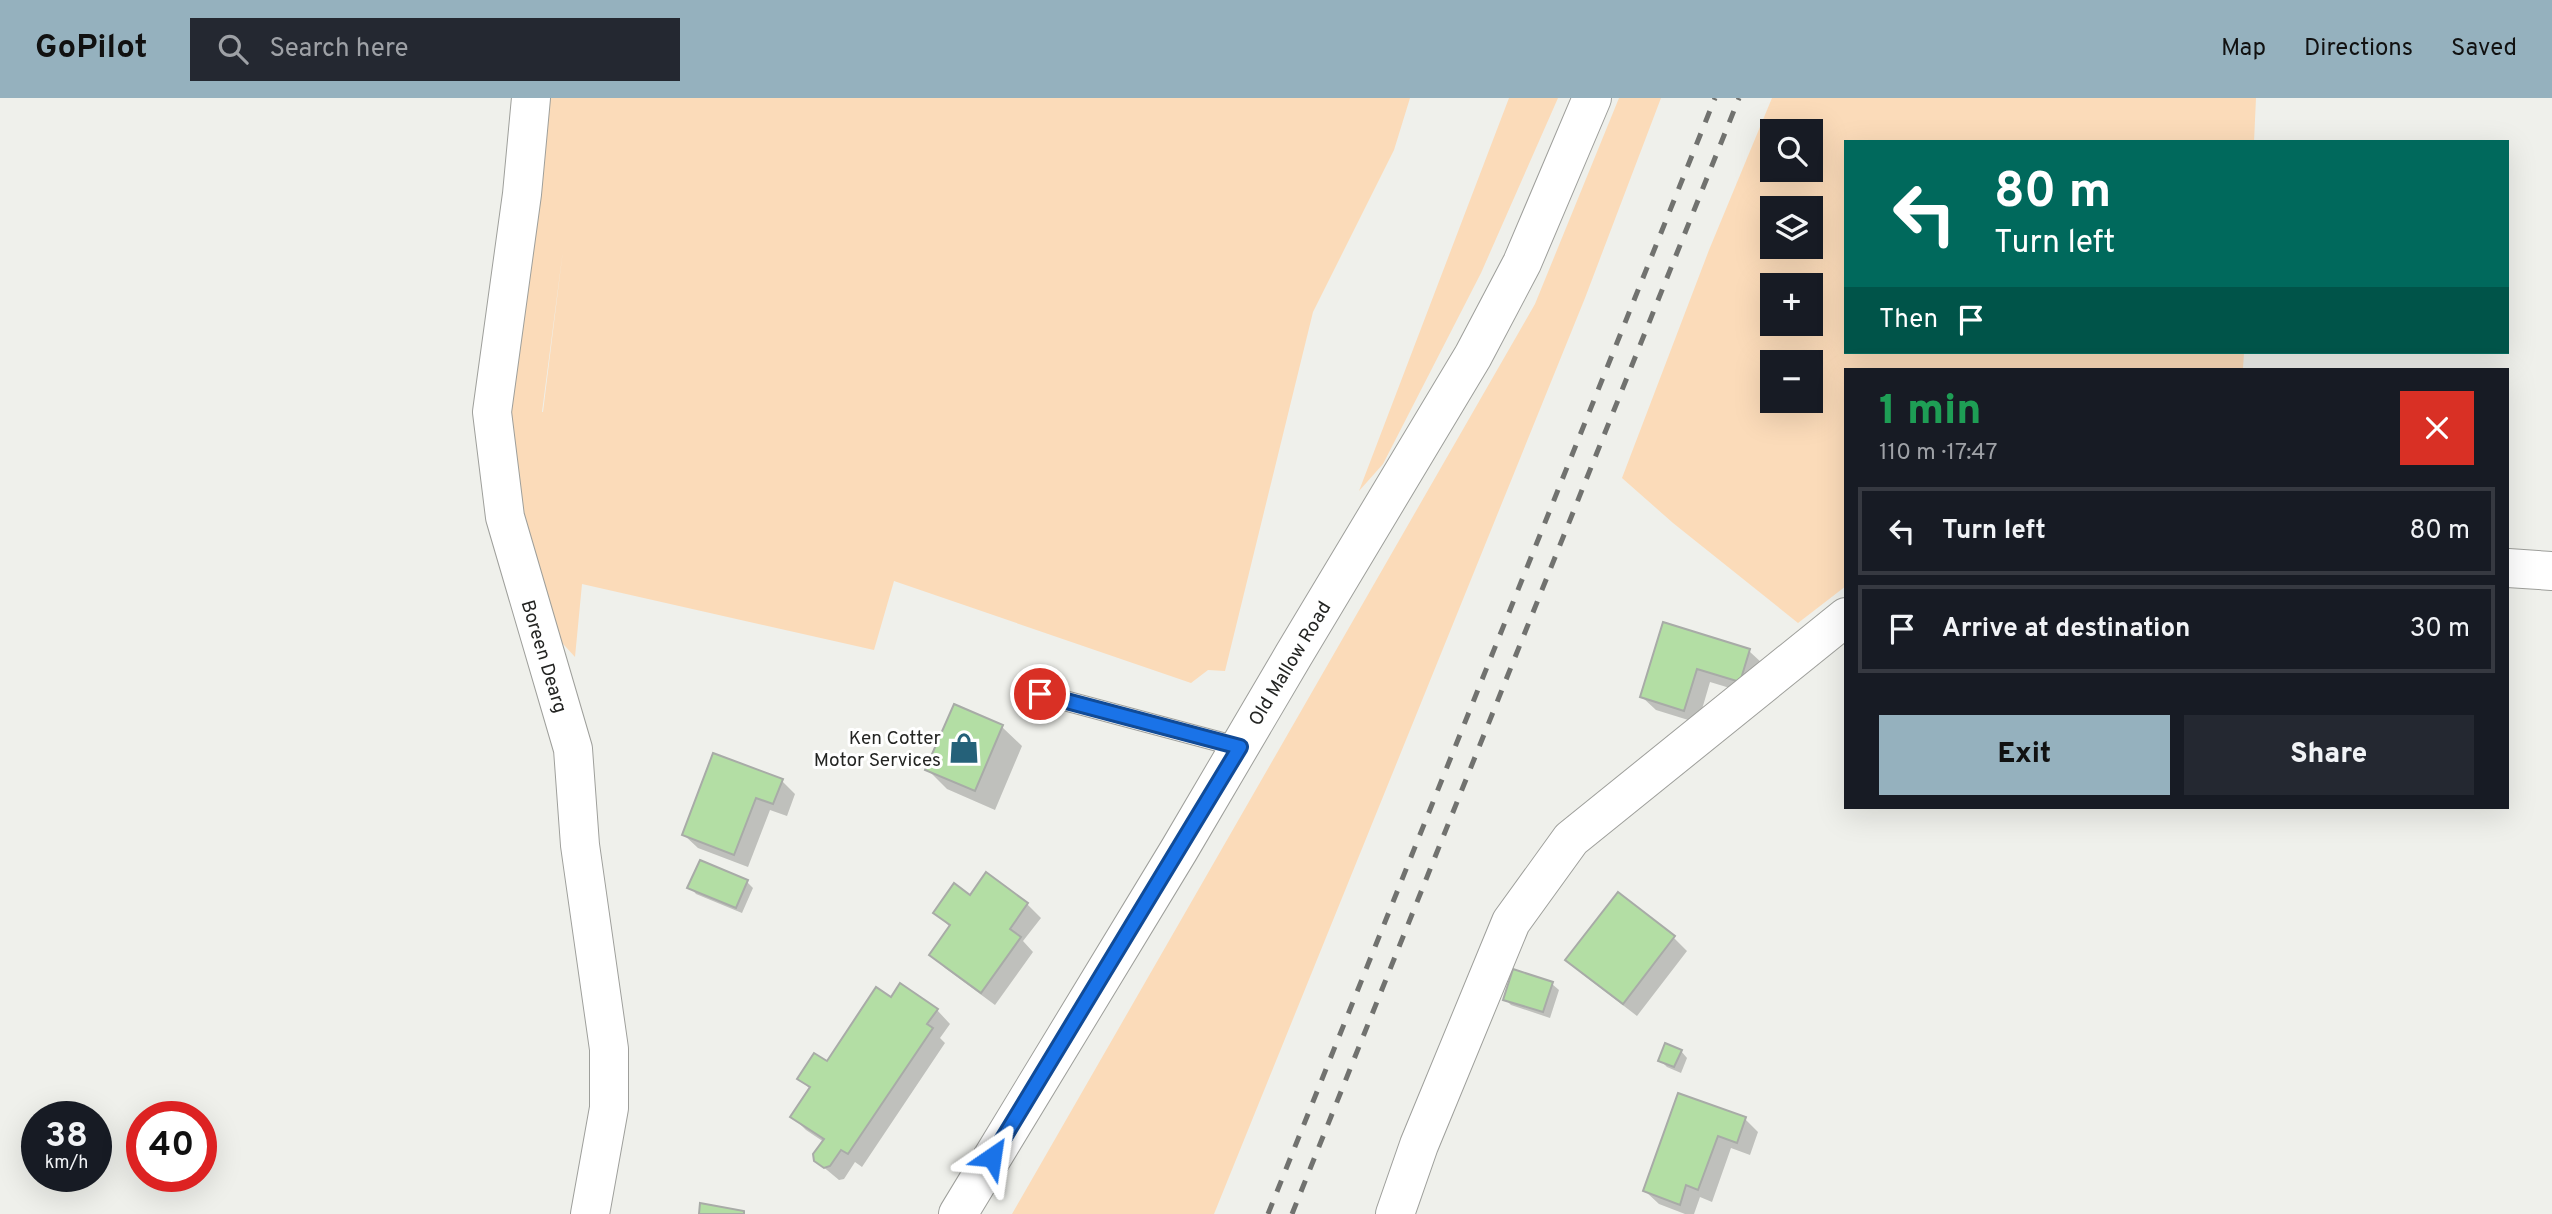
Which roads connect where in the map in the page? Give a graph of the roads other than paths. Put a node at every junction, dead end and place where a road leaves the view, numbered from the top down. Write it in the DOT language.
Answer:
graph roads {
  1 [pos="531,98"];
  2 [pos="1592,98"];
  3 [pos="2509,568"];
  4 [pos="2552,572"];
  5 [pos="1844,619"];
  6 [pos="1040,694"];
  7 [pos="1240,747"];
  8 [pos="590,1214"];
  9 [pos="958,1214"];
  10 [pos="1395,1214"];
  1 -- 8 [label="street, Boreen Dearg"];
  2 -- 7 [label="street, Old Mallow Road"];
  3 -- 4 [label="street"];
  5 -- 10 [label="street"];
  6 -- 7 [label="lane"];
  7 -- 9 [label="street, Old Mallow Road"];
}
